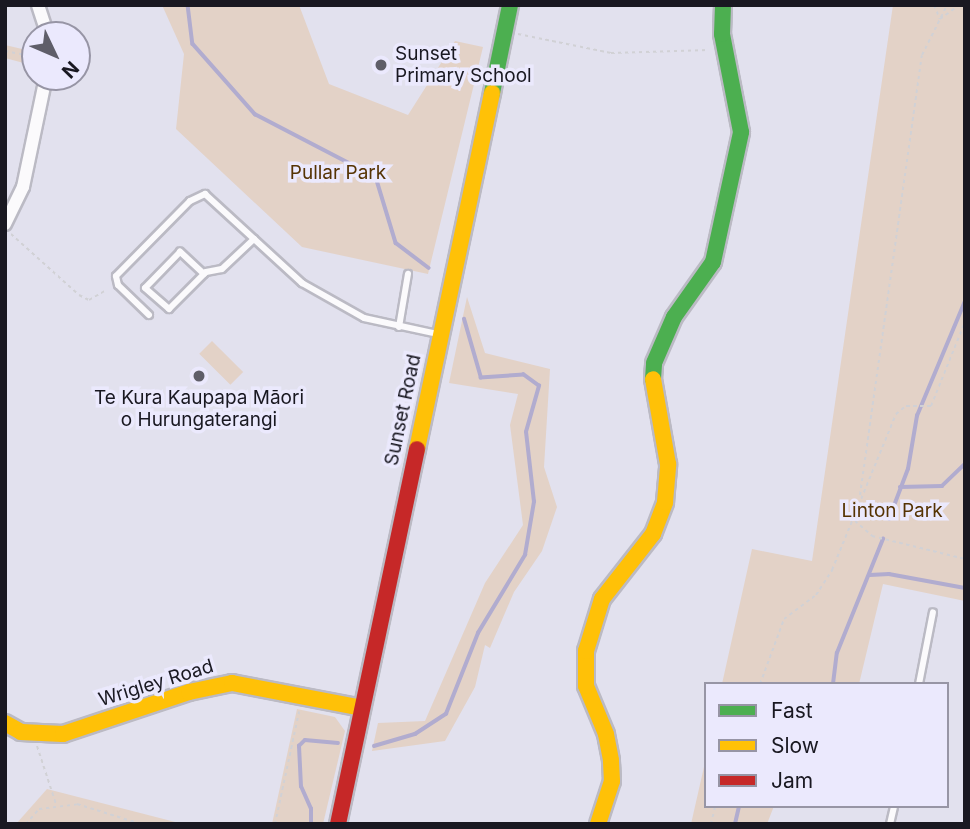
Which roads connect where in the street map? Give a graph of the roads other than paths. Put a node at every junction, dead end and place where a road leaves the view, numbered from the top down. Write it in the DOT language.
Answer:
graph roads {
  1 [pos="510,5"];
  2 [pos="723,5"];
  3 [pos="43,91"];
  4 [pos="5,226"];
  5 [pos="254,239"];
  6 [pos="204,274"];
  7 [pos="408,274"];
  8 [pos="149,315"];
  9 [pos="399,327"];
  10 [pos="440,335"];
  11 [pos="933,612"];
  12 [pos="919,682"];
  13 [pos="362,708"];
  14 [pos="5,723"];
  15 [pos="338,824"];
  16 [pos="598,824"];
  1 -- 10 [label="street, Sunset Road"];
  2 -- 16 [label="street"];
  3 -- 4 [label="street"];
  5 -- 6 [label="lane"];
  5 -- 8 [label="lane"];
  5 -- 9 [label="lane"];
  6 -- 6 [label="lane"];
  7 -- 9 [label="lane"];
  9 -- 10 [label="lane"];
  10 -- 13 [label="street, Sunset Road"];
  11 -- 12 [label="lane"];
  13 -- 14 [label="street, Wrigley Road"];
  13 -- 15 [label="street, Sunset Road"];
}
